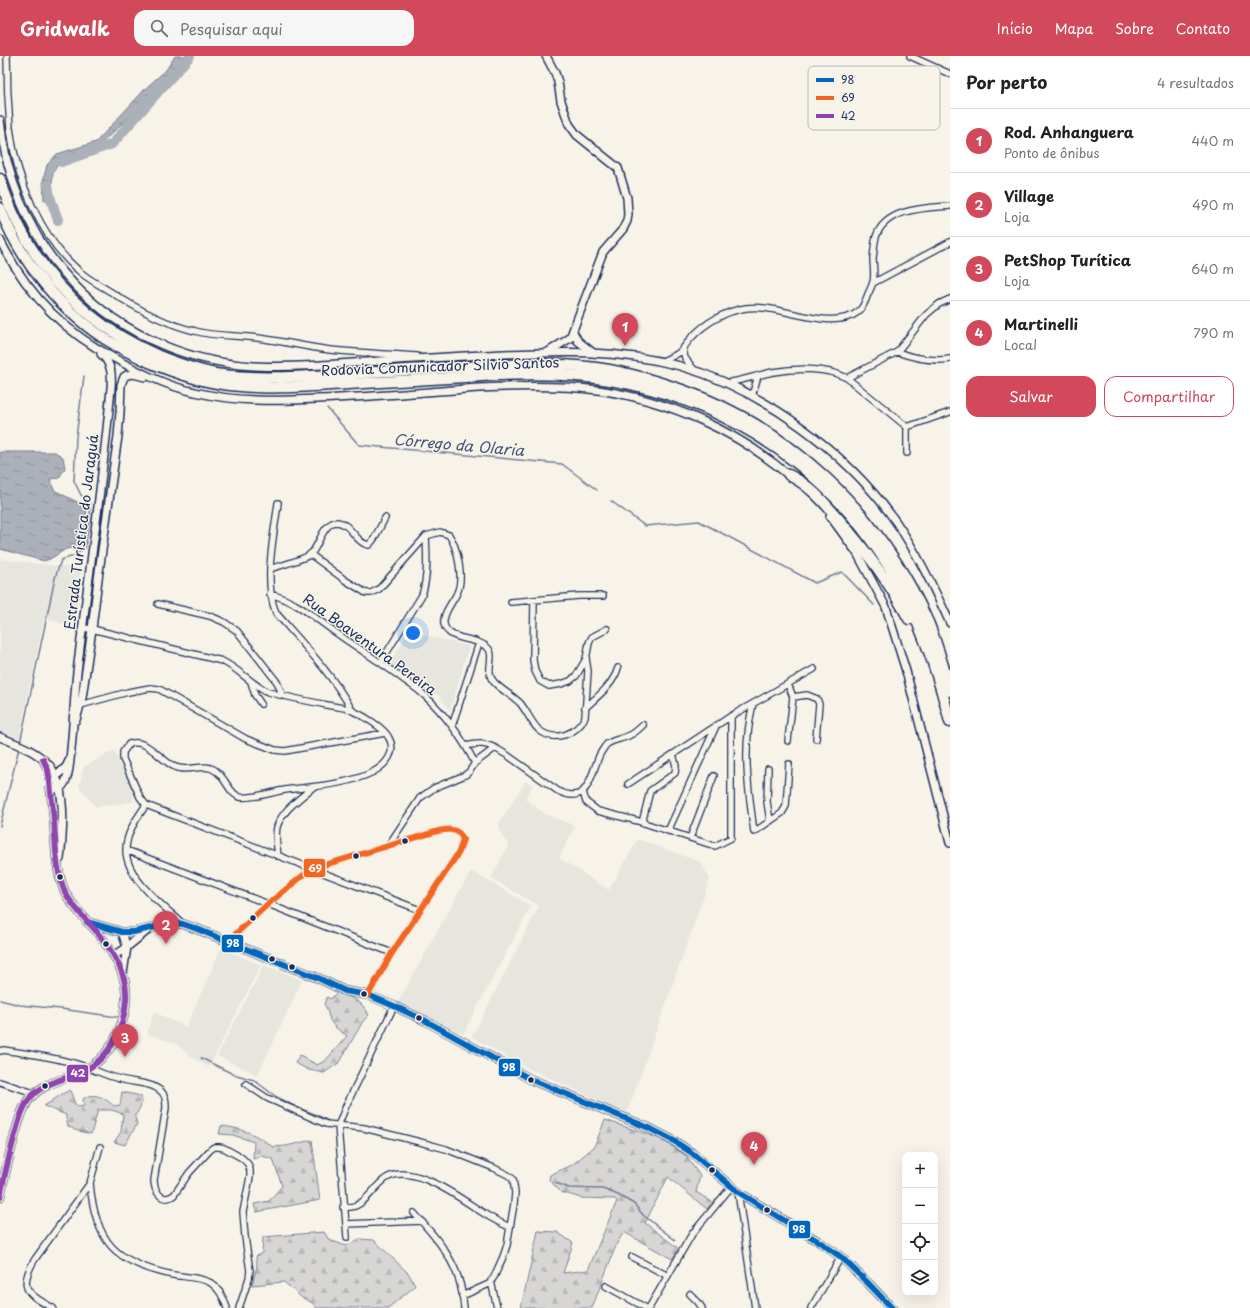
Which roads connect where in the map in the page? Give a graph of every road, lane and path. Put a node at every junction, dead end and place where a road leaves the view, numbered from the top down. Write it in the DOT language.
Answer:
graph roads {
  1 [pos="7,56"];
  2 [pos="546,56"];
  3 [pos="910,56"];
  4 [pos="918,58"];
  5 [pos="934,66"];
  6 [pos="940,69"];
  7 [pos="950,74"];
  8 [pos="0,120"];
  9 [pos="0,179"];
  10 [pos="950,206"];
  11 [pos="0,208"];
  12 [pos="0,240"];
  13 [pos="950,242"];
  14 [pos="873,283"];
  15 [pos="950,299"];
  16 [pos="573,332"];
  17 [pos="92,346"];
  18 [pos="683,349"];
  19 [pos="548,352"];
  20 [pos="592,352"];
  21 [pos="897,352"];
  22 [pos="435,358"];
  23 [pos="950,358"];
  24 [pos="660,362"];
  25 [pos="696,372"];
  26 [pos="758,376"];
  27 [pos="847,378"];
  28 [pos="158,380"];
  29 [pos="725,383"];
  30 [pos="752,396"];
  31 [pos="950,412"];
  32 [pos="907,427"];
  33 [pos="907,453"];
  34 [pos="789,475"];
  35 [pos="278,503"];
  36 [pos="385,518"];
  37 [pos="426,536"];
  38 [pos="310,554"];
  39 [pos="270,569"];
  40 [pos="270,594"];
  41 [pos="603,596"];
  42 [pos="534,601"];
  43 [pos="511,602"];
  44 [pos="158,604"];
  45 [pos="950,623"];
  46 [pos="82,628"];
  47 [pos="92,629"];
  48 [pos="607,629"];
  49 [pos="479,643"];
  50 [pos="929,651"];
  51 [pos="586,659"];
  52 [pos="381,662"];
  53 [pos="618,668"];
  54 [pos="814,669"];
  55 [pos="251,682"];
  56 [pos="788,684"];
  57 [pos="950,691"];
  58 [pos="282,696"];
  59 [pos="793,697"];
  60 [pos="261,704"];
  61 [pos="753,704"];
  62 [pos="77,706"];
  63 [pos="585,708"];
  64 [pos="352,710"];
  65 [pos="731,716"];
  66 [pos="950,722"];
  67 [pos="643,725"];
  68 [pos="452,726"];
  69 [pos="716,726"];
  70 [pos="385,733"];
  71 [pos="0,737"];
  72 [pos="816,739"];
  73 [pos="788,742"];
  74 [pos="466,746"];
  75 [pos="495,748"];
  76 [pos="673,754"];
  77 [pos="70,760"];
  78 [pos="475,763"];
  79 [pos="789,764"];
  80 [pos="768,769"];
  81 [pos="714,776"];
  82 [pos="52,782"];
  83 [pos="66,782"];
  84 [pos="628,784"];
  85 [pos="313,787"];
  86 [pos="59,788"];
  87 [pos="583,792"];
  88 [pos="146,805"];
  89 [pos="63,813"];
  90 [pos="770,821"];
  91 [pos="642,822"];
  92 [pos="668,831"];
  93 [pos="690,838"];
  94 [pos="950,843"];
  95 [pos="388,847"];
  96 [pos="126,850"];
  97 [pos="278,856"];
  98 [pos="58,869"];
  99 [pos="311,869"];
  100 [pos="268,904"];
  101 [pos="420,910"];
  102 [pos="87,922"];
  103 [pos="183,924"];
  104 [pos="104,927"];
  105 [pos="149,928"];
  106 [pos="97,932"];
  107 [pos="122,932"];
  108 [pos="228,941"];
  109 [pos="128,947"];
  110 [pos="392,954"];
  111 [pos="113,955"];
  112 [pos="123,973"];
  113 [pos="368,996"];
  114 [pos="394,1006"];
  115 [pos="0,1051"];
  116 [pos="89,1068"];
  117 [pos="0,1082"];
  118 [pos="246,1084"];
  119 [pos="34,1093"];
  120 [pos="338,1126"];
  121 [pos="100,1147"];
  122 [pos="90,1183"];
  123 [pos="731,1187"];
  124 [pos="738,1192"];
  125 [pos="0,1196"];
  126 [pos="344,1207"];
  127 [pos="414,1213"];
  128 [pos="422,1221"];
  129 [pos="346,1224"];
  130 [pos="510,1227"];
  131 [pos="347,1237"];
  132 [pos="632,1257"];
  133 [pos="841,1257"];
  134 [pos="668,1276"];
  135 [pos="491,1281"];
  136 [pos="606,1286"];
  137 [pos="690,1294"];
  138 [pos="462,1296"];
  139 [pos="53,1308"];
  140 [pos="227,1308"];
  141 [pos="238,1308"];
  142 [pos="464,1308"];
  143 [pos="497,1308"];
  144 [pos="646,1308"];
  145 [pos="649,1308"];
  146 [pos="702,1308"];
  147 [pos="756,1308"];
  148 [pos="811,1308"];
  149 [pos="892,1308"];
  1 -- 22 [label="street"];
  2 -- 16 [label="main road"];
  3 -- 4 [label="street"];
  4 -- 5 [label="street"];
  6 -- 7 [label="street"];
  8 -- 22 [label="main road"];
  9 -- 57 [label="highway, Rodovia Comunicador Silvio Santos"];
  10 -- 14 [label="street"];
  11 -- 50 [label="highway, Rodovia Comunicador Silvio Santos"];
  12 -- 17 [label="main road"];
  13 -- 14 [label="street"];
  14 -- 18 [label="street"];
  15 -- 21 [label="street"];
  16 -- 19 [label="main road"];
  16 -- 20 [label="main road"];
  17 -- 28 [label="main road"];
  17 -- 46 [label="main road, Estrada Turística do Jaraguá"];
  18 -- 24 [label="street"];
  18 -- 25 [label="street"];
  19 -- 20 [label="main road"];
  19 -- 22 [label="main road"];
  20 -- 24 [label="main road"];
  21 -- 23 [label="street"];
  21 -- 27 [label="street"];
  24 -- 25 [label="main road"];
  25 -- 29 [label="main road"];
  26 -- 27 [label="street"];
  26 -- 29 [label="street"];
  26 -- 30 [label="street"];
  27 -- 32 [label="street"];
  28 -- 34 [label="main road"];
  28 -- 47 [label="main road, Estrada Turística do Jaraguá"];
  29 -- 30 [label="main road"];
  30 -- 45 [label="main road"];
  31 -- 32 [label="street"];
  32 -- 33 [label="street"];
  34 -- 50 [label="highway"];
  34 -- 94 [label="main road"];
  35 -- 39 [label="street"];
  36 -- 38 [label="street"];
  37 -- 38 [label="street"];
  37 -- 49 [label="street"];
  37 -- 52 [label="street"];
  38 -- 39 [label="street"];
  39 -- 40 [label="street"];
  40 -- 52 [label="street, Rua Boaventura Pereira"];
  40 -- 64 [label="street"];
  41 -- 42 [label="street"];
  42 -- 43 [label="street"];
  42 -- 51 [label="street"];
  44 -- 58 [label="street"];
  46 -- 47 [label="street"];
  46 -- 62 [label="main road, Estrada Turística do Jaraguá"];
  47 -- 55 [label="street"];
  47 -- 62 [label="main road, Estrada Turística do Jaraguá"];
  48 -- 51 [label="street"];
  49 -- 63 [label="street"];
  49 -- 68 [label="street"];
  50 -- 66 [label="highway, Rodovia Comunicador Silvio Santos"];
  51 -- 63 [label="street"];
  52 -- 68 [label="street, Rua Boaventura Pereira"];
  53 -- 63 [label="street"];
  54 -- 56 [label="street"];
  55 -- 58 [label="street"];
  55 -- 60 [label="street"];
  56 -- 59 [label="street"];
  56 -- 61 [label="street"];
  58 -- 64 [label="street"];
  59 -- 72 [label="street"];
  59 -- 73 [label="street"];
  61 -- 65 [label="street"];
  61 -- 90 [label="street"];
  62 -- 70 [label="street"];
  62 -- 77 [label="main road, Estrada Turística do Jaraguá"];
  64 -- 70 [label="street"];
  65 -- 69 [label="street"];
  65 -- 93 [label="street"];
  67 -- 87 [label="street"];
  68 -- 74 [label="street, Rua Boaventura Pereira"];
  69 -- 76 [label="street"];
  69 -- 92 [label="street"];
  70 -- 85 [label="street"];
  71 -- 82 [label="main road"];
  74 -- 75 [label="street"];
  74 -- 78 [label="street, Rua Boaventura Pereira"];
  75 -- 78 [label="street"];
  75 -- 87 [label="street"];
  76 -- 84 [label="street"];
  76 -- 91 [label="street"];
  77 -- 82 [label="main road"];
  77 -- 83 [label="main road, Estrada Turística do Jaraguá"];
  78 -- 95 [label="street"];
  79 -- 90 [label="street"];
  80 -- 90 [label="street"];
  81 -- 93 [label="street"];
  82 -- 86 [label="main road"];
  82 -- 86 [label="main road"];
  82 -- 98 [label="main road"];
  83 -- 86 [label="main road"];
  83 -- 89 [label="main road, Estrada Turística do Jaraguá"];
  85 -- 88 [label="street"];
  85 -- 97 [label="street"];
  86 -- 89 [label="main road"];
  87 -- 91 [label="street"];
  88 -- 96 [label="street"];
  88 -- 97 [label="street"];
  89 -- 98 [label="main road"];
  91 -- 92 [label="street"];
  92 -- 93 [label="street"];
  95 -- 99 [label="street"];
  95 -- 101 [label="street"];
  96 -- 100 [label="street"];
  96 -- 103 [label="street"];
  97 -- 99 [label="street"];
  98 -- 102 [label="main road"];
  99 -- 100 [label="street"];
  99 -- 101 [label="street"];
  100 -- 108 [label="street"];
  100 -- 110 [label="street"];
  101 -- 110 [label="street"];
  102 -- 104 [label="main road"];
  102 -- 106 [label="main road"];
  103 -- 105 [label="main road"];
  103 -- 108 [label="main road"];
  104 -- 106 [label="main road"];
  104 -- 107 [label="main road"];
  105 -- 107 [label="main road"];
  105 -- 109 [label="main road"];
  106 -- 111 [label="main road"];
  107 -- 109 [label="main road"];
  108 -- 113 [label="main road"];
  109 -- 111 [label="main road"];
  109 -- 112 [label="main road"];
  110 -- 113 [label="street"];
  111 -- 112 [label="main road"];
  112 -- 116 [label="main road"];
  113 -- 114 [label="main road"];
  114 -- 120 [label="street"];
  114 -- 123 [label="main road"];
  115 -- 116 [label="street"];
  116 -- 119 [label="main road"];
  116 -- 141 [label="street"];
  117 -- 119 [label="street"];
  118 -- 120 [label="street"];
  119 -- 125 [label="main road"];
  120 -- 126 [label="street"];
  120 -- 130 [label="street"];
  121 -- 122 [label="street"];
  122 -- 139 [label="street"];
  122 -- 140 [label="street"];
  123 -- 124 [label="main road"];
  123 -- 134 [label="street"];
  124 -- 133 [label="main road"];
  124 -- 147 [label="street"];
  126 -- 129 [label="street"];
  126 -- 130 [label="street"];
  127 -- 128 [label="street"];
  128 -- 129 [label="street"];
  128 -- 138 [label="street"];
  129 -- 131 [label="street"];
  130 -- 135 [label="street"];
  132 -- 134 [label="street"];
  133 -- 148 [label="street"];
  133 -- 149 [label="main road"];
  134 -- 145 [label="street"];
  135 -- 138 [label="street"];
  135 -- 143 [label="street"];
  136 -- 144 [label="street"];
  137 -- 146 [label="street"];
  138 -- 142 [label="street"];
}
